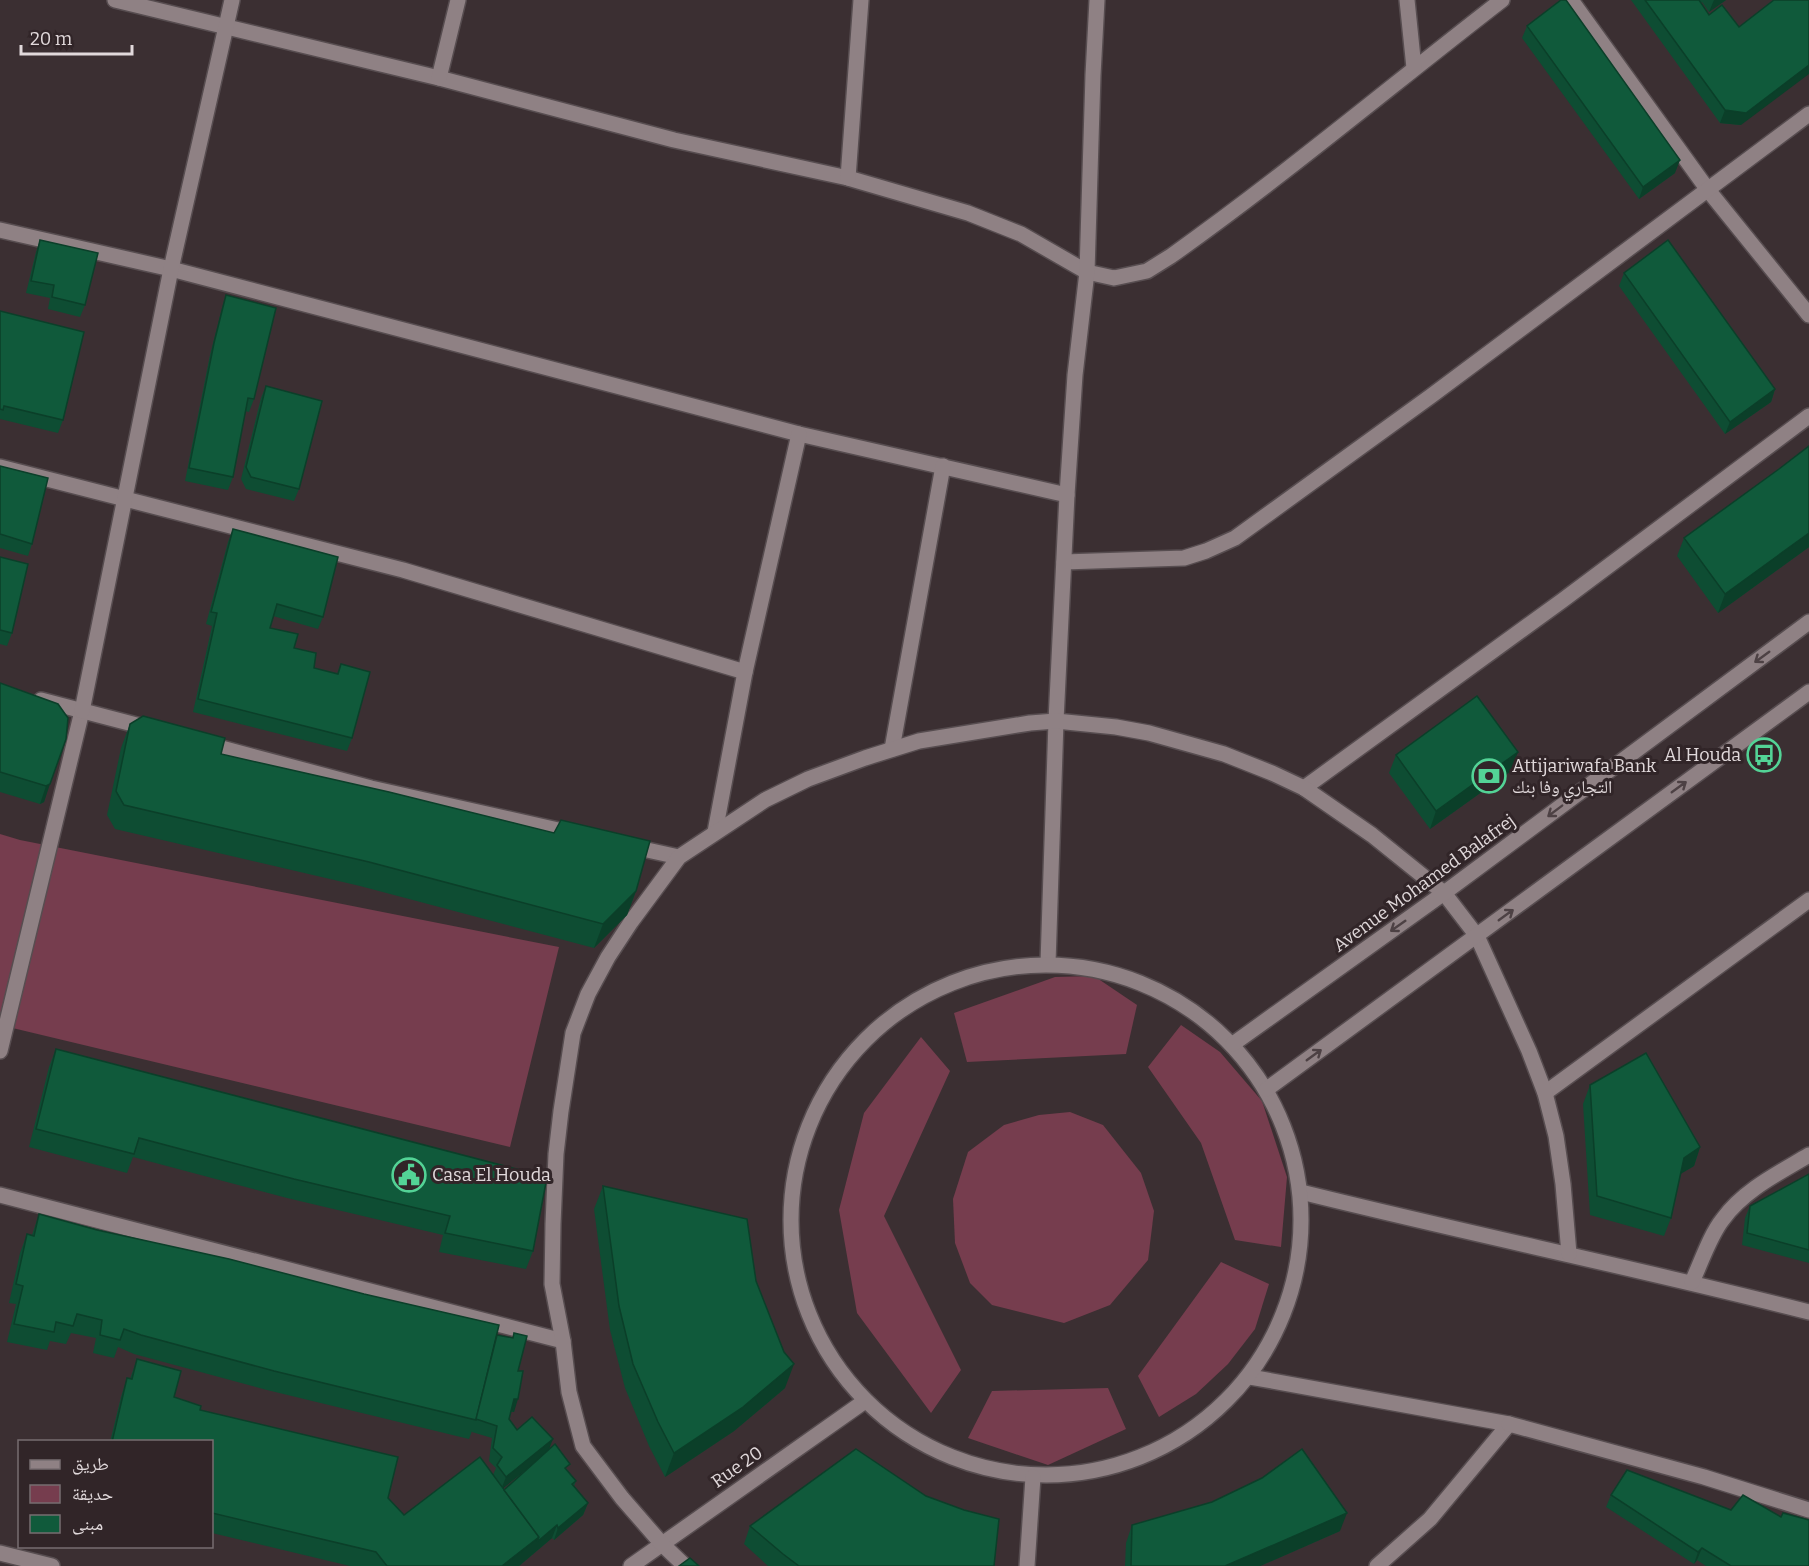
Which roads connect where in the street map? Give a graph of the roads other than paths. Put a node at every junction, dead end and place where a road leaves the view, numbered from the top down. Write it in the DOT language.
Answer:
graph roads {
  1 [pos="115,0"];
  2 [pos="232,0"];
  3 [pos="458,0"];
  4 [pos="861,0"];
  5 [pos="1097,0"];
  6 [pos="1407,0"];
  7 [pos="1502,0"];
  8 [pos="1571,0"];
  9 [pos="226,26"];
  10 [pos="1414,68"];
  11 [pos="439,78"];
  12 [pos="1809,114"];
  13 [pos="848,178"];
  14 [pos="1708,190"];
  15 [pos="0,230"];
  16 [pos="171,269"];
  17 [pos="1087,272"];
  18 [pos="1809,315"];
  19 [pos="1809,416"];
  20 [pos="799,434"];
  21 [pos="943,466"];
  22 [pos="0,467"];
  23 [pos="1067,495"];
  24 [pos="124,500"];
  25 [pos="1064,562"];
  26 [pos="1809,622"];
  27 [pos="745,672"];
  28 [pos="1809,692"];
  29 [pos="31,698"];
  30 [pos="82,711"];
  31 [pos="1056,721"];
  32 [pos="163,732"];
  33 [pos="186,739"];
  34 [pos="892,749"];
  35 [pos="1304,788"];
  36 [pos="715,832"];
  37 [pos="588,837"];
  38 [pos="610,842"];
  39 [pos="679,857"];
  40 [pos="1444,893"];
  41 [pos="1809,900"];
  42 [pos="1477,936"];
  43 [pos="1048,963"];
  44 [pos="1233,1044"];
  45 [pos="0,1051"];
  46 [pos="1267,1089"];
  47 [pos="1545,1094"];
  48 [pos="1809,1155"];
  49 [pos="1301,1192"];
  50 [pos="0,1195"];
  51 [pos="1569,1254"];
  52 [pos="1692,1282"];
  53 [pos="1809,1312"];
  54 [pos="563,1341"];
  55 [pos="1250,1377"];
  56 [pos="865,1401"];
  57 [pos="1509,1424"];
  58 [pos="1033,1477"];
  59 [pos="1809,1510"];
  60 [pos="662,1544"];
  61 [pos="0,1553"];
  62 [pos="52,1566"];
  63 [pos="631,1566"];
  64 [pos="685,1566"];
  65 [pos="1027,1566"];
  66 [pos="1377,1566"];
  1 -- 9 [label="street"];
  2 -- 9 [label="street"];
  3 -- 11 [label="street"];
  4 -- 13 [label="street"];
  5 -- 17 [label="street"];
  6 -- 10 [label="street"];
  7 -- 10 [label="street"];
  8 -- 14 [label="street"];
  9 -- 11 [label="street"];
  9 -- 16 [label="street"];
  10 -- 17 [label="street"];
  11 -- 13 [label="street"];
  12 -- 14 [label="street"];
  13 -- 17 [label="street"];
  14 -- 18 [label="street"];
  14 -- 25 [label="street"];
  15 -- 16 [label="street"];
  16 -- 20 [label="street"];
  16 -- 24 [label="street"];
  17 -- 23 [label="street"];
  19 -- 35 [label="street"];
  20 -- 21 [label="street"];
  20 -- 27 [label="street"];
  21 -- 23 [label="street"];
  21 -- 34 [label="street"];
  22 -- 24 [label="street"];
  23 -- 25 [label="street"];
  24 -- 27 [label="street"];
  24 -- 30 [label="street"];
  25 -- 31 [label="street"];
  26 -- 40 [label="street, Avenue Mohamed Balafrej, one-way"];
  27 -- 36 [label="street"];
  42 -- 28 [label="street, one-way"];
  29 -- 30 [label="street"];
  30 -- 32 [label="street"];
  30 -- 45 [label="street"];
  31 -- 34 [label="street"];
  31 -- 35 [label="street"];
  31 -- 43 [label="street"];
  33 -- 37 [label="street"];
  34 -- 36 [label="street"];
  35 -- 40 [label="street"];
  36 -- 39 [label="street"];
  38 -- 39 [label="street"];
  39 -- 54 [label="street"];
  40 -- 42 [label="street"];
  40 -- 44 [label="street, Avenue Mohamed Balafrej, one-way"];
  41 -- 47 [label="street"];
  46 -- 42 [label="street, one-way"];
  42 -- 47 [label="street"];
  43 -- 44 [label="street"];
  43 -- 56 [label="street"];
  44 -- 46 [label="street"];
  46 -- 49 [label="street"];
  47 -- 51 [label="street"];
  48 -- 52 [label="street"];
  49 -- 51 [label="street"];
  49 -- 55 [label="street"];
  50 -- 54 [label="street"];
  51 -- 52 [label="street"];
  52 -- 53 [label="street"];
  54 -- 60 [label="street"];
  55 -- 57 [label="street"];
  55 -- 58 [label="street"];
  56 -- 58 [label="street"];
  56 -- 60 [label="street, Rue 20"];
  57 -- 59 [label="street"];
  57 -- 66 [label="street"];
  58 -- 65 [label="street"];
  60 -- 63 [label="street, Rue 20"];
  60 -- 64 [label="street"];
  61 -- 62 [label="street"];
}
